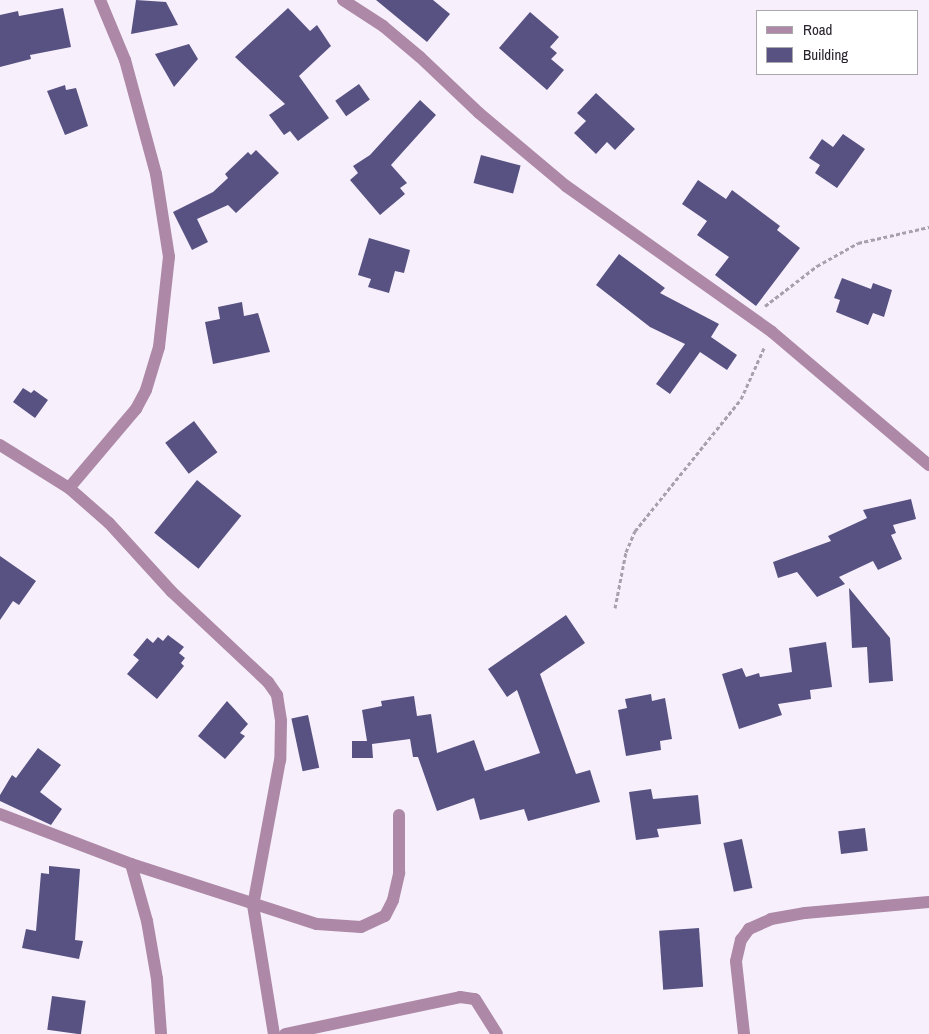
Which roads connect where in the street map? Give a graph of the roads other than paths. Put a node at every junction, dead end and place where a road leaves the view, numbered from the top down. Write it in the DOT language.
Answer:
graph roads {
  1 [pos="100,0"];
  2 [pos="343,0"];
  3 [pos="0,446"];
  4 [pos="929,466"];
  5 [pos="69,488"];
  6 [pos="0,814"];
  7 [pos="399,815"];
  8 [pos="131,864"];
  9 [pos="929,902"];
  10 [pos="253,905"];
  11 [pos="161,1034"];
  12 [pos="274,1034"];
  13 [pos="285,1034"];
  14 [pos="497,1034"];
  15 [pos="744,1034"];
  1 -- 5 [label="street"];
  2 -- 4 [label="street"];
  3 -- 5 [label="street"];
  5 -- 10 [label="street"];
  6 -- 8 [label="street"];
  7 -- 10 [label="street"];
  8 -- 10 [label="street"];
  8 -- 11 [label="street"];
  9 -- 15 [label="street"];
  10 -- 12 [label="street"];
  13 -- 14 [label="street"];
}
